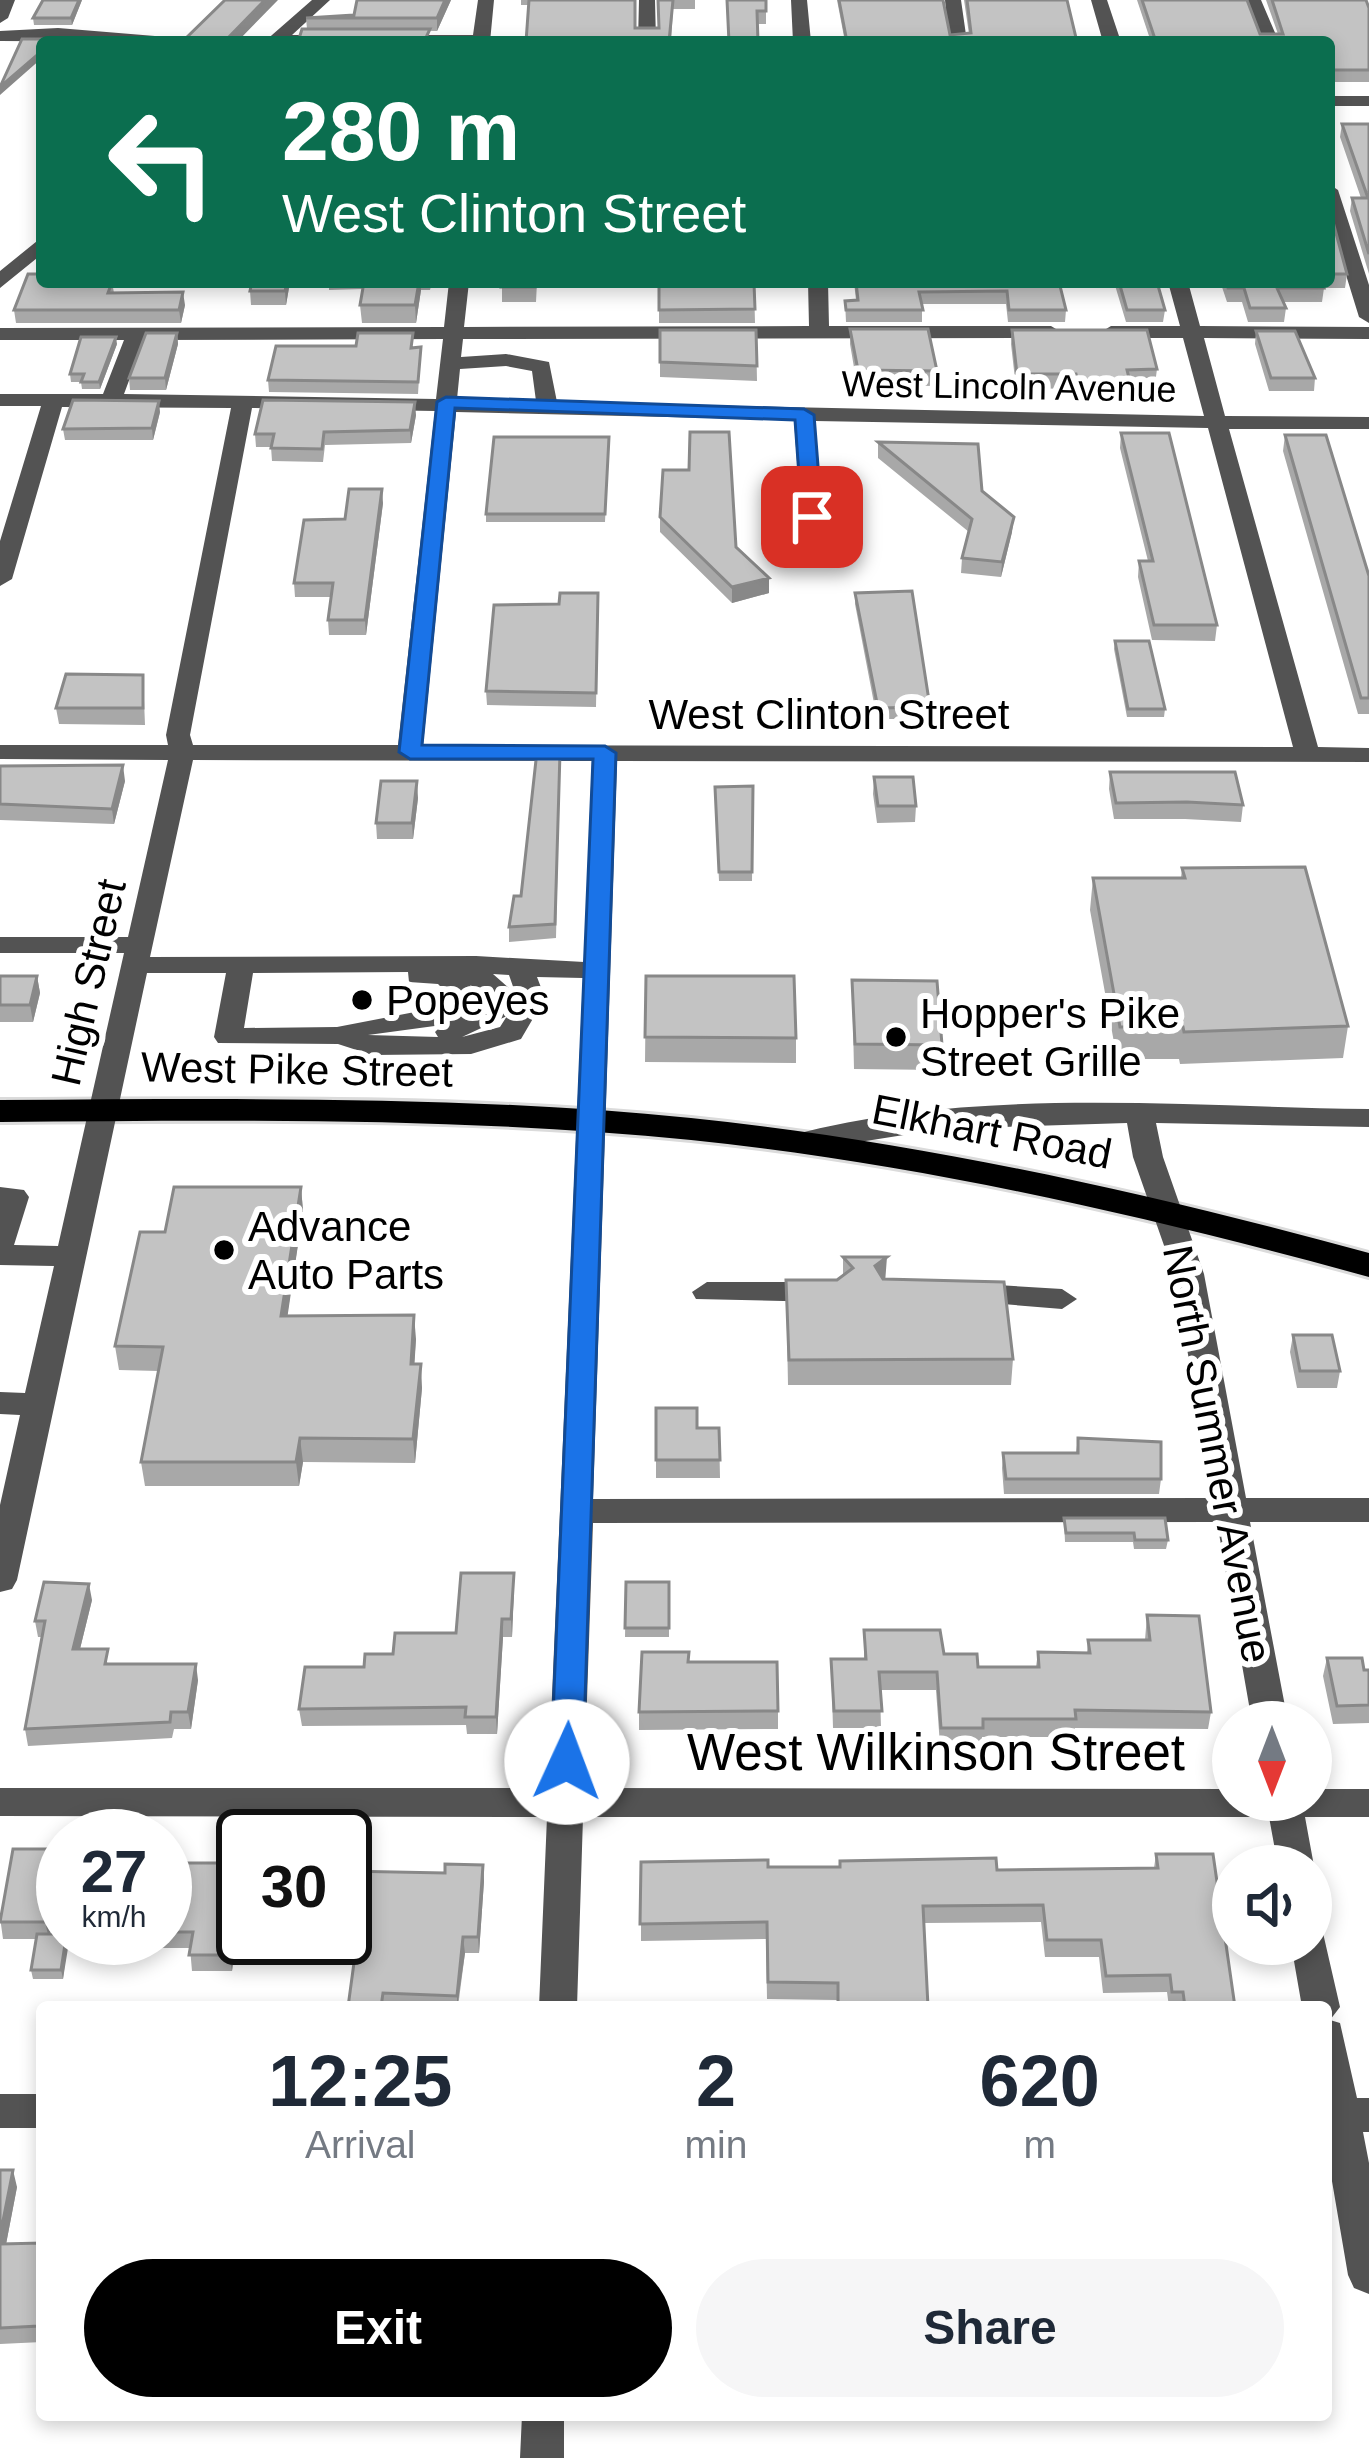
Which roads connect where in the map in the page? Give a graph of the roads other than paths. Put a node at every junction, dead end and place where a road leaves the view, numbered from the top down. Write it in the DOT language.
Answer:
graph roads {
  1 [pos="7,0"];
  2 [pos="322,0"];
  3 [pos="486,0"];
  4 [pos="647,0"];
  5 [pos="799,0"];
  6 [pos="953,0"];
  7 [pos="1099,0"];
  8 [pos="1253,0"];
  9 [pos="0,17"];
  10 [pos="0,36"];
  11 [pos="94,36"];
  12 [pos="280,36"];
  13 [pos="482,36"];
  14 [pos="646,36"];
  15 [pos="802,36"];
  16 [pos="957,36"];
  17 [pos="1110,36"];
  18 [pos="1268,36"];
  19 [pos="1335,101"];
  20 [pos="1369,101"];
  21 [pos="36,248"];
  22 [pos="0,250"];
  23 [pos="1338,250"];
  24 [pos="1369,250"];
  25 [pos="36,251"];
  26 [pos="0,282"];
  27 [pos="458,288"];
  28 [pos="818,288"];
  29 [pos="1180,288"];
  30 [pos="1369,317"];
  31 [pos="819,332"];
  32 [pos="1076,332"];
  33 [pos="1099,332"];
  34 [pos="1192,332"];
  35 [pos="1369,333"];
  36 [pos="0,334"];
  37 [pos="136,334"];
  38 [pos="452,334"];
  39 [pos="450,364"];
  40 [pos="0,400"];
  41 [pos="53,400"];
  42 [pos="111,400"];
  43 [pos="243,400"];
  44 [pos="446,402"];
  45 [pos="548,405"];
  46 [pos="804,415"];
  47 [pos="1218,423"];
  48 [pos="1369,423"];
  49 [pos="850,544"];
  50 [pos="1,570"];
  51 [pos="0,752"];
  52 [pos="182,752"];
  53 [pos="410,752"];
  54 [pos="605,753"];
  55 [pos="1308,754"];
  56 [pos="1369,754"];
  57 [pos="0,945"];
  58 [pos="139,955"];
  59 [pos="241,965"];
  60 [pos="290,965"];
  61 [pos="520,968"];
  62 [pos="596,970"];
  63 [pos="340,1036"];
  64 [pos="0,1111"];
  65 [pos="102,1112"];
  66 [pos="1142,1118"];
  67 [pos="1369,1118"];
  68 [pos="592,1121"];
  69 [pos="802,1142"];
  70 [pos="0,1197"];
  71 [pos="1168,1214"];
  72 [pos="0,1243"];
  73 [pos="0,1255"];
  74 [pos="69,1256"];
  75 [pos="1369,1265"];
  76 [pos="706,1292"];
  77 [pos="833,1292"];
  78 [pos="934,1293"];
  79 [pos="1062,1299"];
  80 [pos="0,1403"];
  81 [pos="38,1403"];
  82 [pos="1232,1510"];
  83 [pos="1369,1510"];
  84 [pos="576,1511"];
  85 [pos="0,1580"];
  86 [pos="1266,1701"];
  87 [pos="0,1802"];
  88 [pos="1212,1802"];
  89 [pos="1332,1803"];
  90 [pos="1369,1803"];
  91 [pos="566,1804"];
  92 [pos="1314,1965"];
  93 [pos="558,2001"];
  94 [pos="1320,2001"];
  95 [pos="1332,2061"];
  96 [pos="0,2111"];
  97 [pos="36,2111"];
  98 [pos="1345,2115"];
  99 [pos="1369,2275"];
  100 [pos="543,2421"];
  101 [pos="542,2458"];
  1 -- 9 [label="street"];
  2 -- 12 [label="street"];
  3 -- 13 [label="street"];
  4 -- 14 [label="street"];
  5 -- 15 [label="street"];
  6 -- 16 [label="street"];
  7 -- 17 [label="street"];
  8 -- 18 [label="street"];
  10 -- 11 [label="street"];
  19 -- 20 [label="street"];
  21 -- 22 [label="street"];
  23 -- 24 [label="street"];
  23 -- 30 [label="street"];
  25 -- 26 [label="street"];
  27 -- 38 [label="street"];
  28 -- 31 [label="street"];
  29 -- 34 [label="street"];
  31 -- 32 [label="street"];
  31 -- 38 [label="street"];
  33 -- 34 [label="street"];
  34 -- 35 [label="street"];
  34 -- 47 [label="street"];
  36 -- 37 [label="street"];
  37 -- 38 [label="street"];
  37 -- 42 [label="street"];
  38 -- 39 [label="street"];
  39 -- 44 [label="street"];
  39 -- 45 [label="street"];
  40 -- 41 [label="street, West Lincoln Avenue"];
  41 -- 42 [label="street, West Lincoln Avenue"];
  41 -- 50 [label="street"];
  42 -- 43 [label="street, West Lincoln Avenue"];
  43 -- 44 [label="street, West Lincoln Avenue"];
  43 -- 52 [label="street, High Street"];
  44 -- 45 [label="street, West Lincoln Avenue"];
  44 -- 53 [label="street"];
  45 -- 46 [label="street, West Lincoln Avenue"];
  46 -- 47 [label="street, West Lincoln Avenue"];
  46 -- 49 [label="street"];
  47 -- 48 [label="street, West Lincoln Avenue"];
  47 -- 55 [label="street"];
  51 -- 52 [label="street, West Clinton Street"];
  52 -- 53 [label="street, West Clinton Street"];
  52 -- 58 [label="street, High Street"];
  53 -- 54 [label="street, West Clinton Street"];
  54 -- 55 [label="street, West Clinton Street"];
  54 -- 62 [label="street"];
  55 -- 56 [label="street, West Clinton Street"];
  57 -- 58 [label="street"];
  58 -- 59 [label="street"];
  58 -- 65 [label="street, High Street"];
  59 -- 60 [label="street"];
  59 -- 63 [label="street"];
  60 -- 61 [label="street"];
  60 -- 63 [label="street"];
  61 -- 62 [label="street"];
  61 -- 63 [label="street"];
  62 -- 68 [label="street"];
  64 -- 65 [label="highway, West Pike Street"];
  65 -- 68 [label="highway, West Pike Street"];
  65 -- 74 [label="street, High Street"];
  66 -- 67 [label="street"];
  66 -- 69 [label="street"];
  66 -- 71 [label="street, North Summer Avenue"];
  68 -- 69 [label="highway, Elkhart Road"];
  68 -- 84 [label="street"];
  69 -- 71 [label="highway, Elkhart Road"];
  70 -- 72 [label="street"];
  71 -- 75 [label="highway, Elkhart Road"];
  71 -- 82 [label="street, North Summer Avenue"];
  73 -- 74 [label="street"];
  74 -- 81 [label="street, High Street"];
  76 -- 77 [label="street"];
  78 -- 79 [label="street"];
  80 -- 81 [label="street"];
  81 -- 85 [label="street, High Street"];
  82 -- 83 [label="street"];
  82 -- 84 [label="street"];
  82 -- 86 [label="street, North Summer Avenue"];
  84 -- 91 [label="street"];
  87 -- 91 [label="street, West Wilkinson Street"];
  88 -- 91 [label="street, West Wilkinson Street"];
  89 -- 90 [label="street, West Wilkinson Street"];
  91 -- 93 [label="street"];
  92 -- 94 [label="street"];
  95 -- 98 [label="street"];
  96 -- 97 [label="street"];
  98 -- 99 [label="street"];
  100 -- 101 [label="street"];
}
